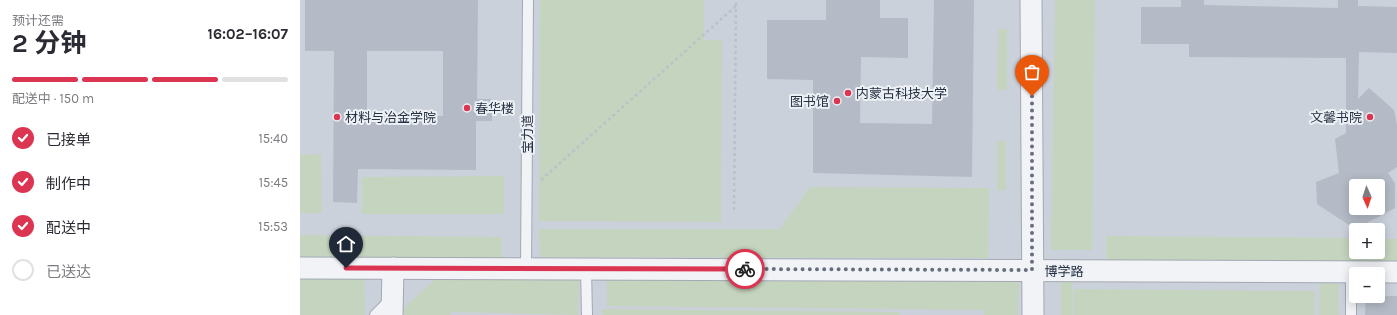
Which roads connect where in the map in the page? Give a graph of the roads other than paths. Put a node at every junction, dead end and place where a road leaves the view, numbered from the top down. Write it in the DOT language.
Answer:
graph roads {
  1 [pos="528,0"];
  2 [pos="1031,0"];
  3 [pos="300,268"];
  4 [pos="393,268"];
  5 [pos="526,269"];
  6 [pos="586,269"];
  7 [pos="1032,270"];
  8 [pos="1349,271"];
  9 [pos="1385,272"];
  10 [pos="1397,272"];
  11 [pos="1351,303"];
  12 [pos="392,306"];
  13 [pos="375,315"];
  14 [pos="587,315"];
  15 [pos="1033,315"];
  16 [pos="1351,315"];
  1 -- 5 [label="lane, 宝力道"];
  2 -- 7 [label="street"];
  3 -- 4 [label="street, 博学路"];
  4 -- 5 [label="street, 博学路"];
  4 -- 12 [label="street"];
  5 -- 6 [label="street, 博学路"];
  6 -- 7 [label="street, 博学路"];
  6 -- 14 [label="lane"];
  7 -- 8 [label="street, 博学路"];
  7 -- 15 [label="street"];
  9 -- 10 [label="street, 博学路"];
  11 -- 16 [label="lane"];
  12 -- 13 [label="lane"];
}
